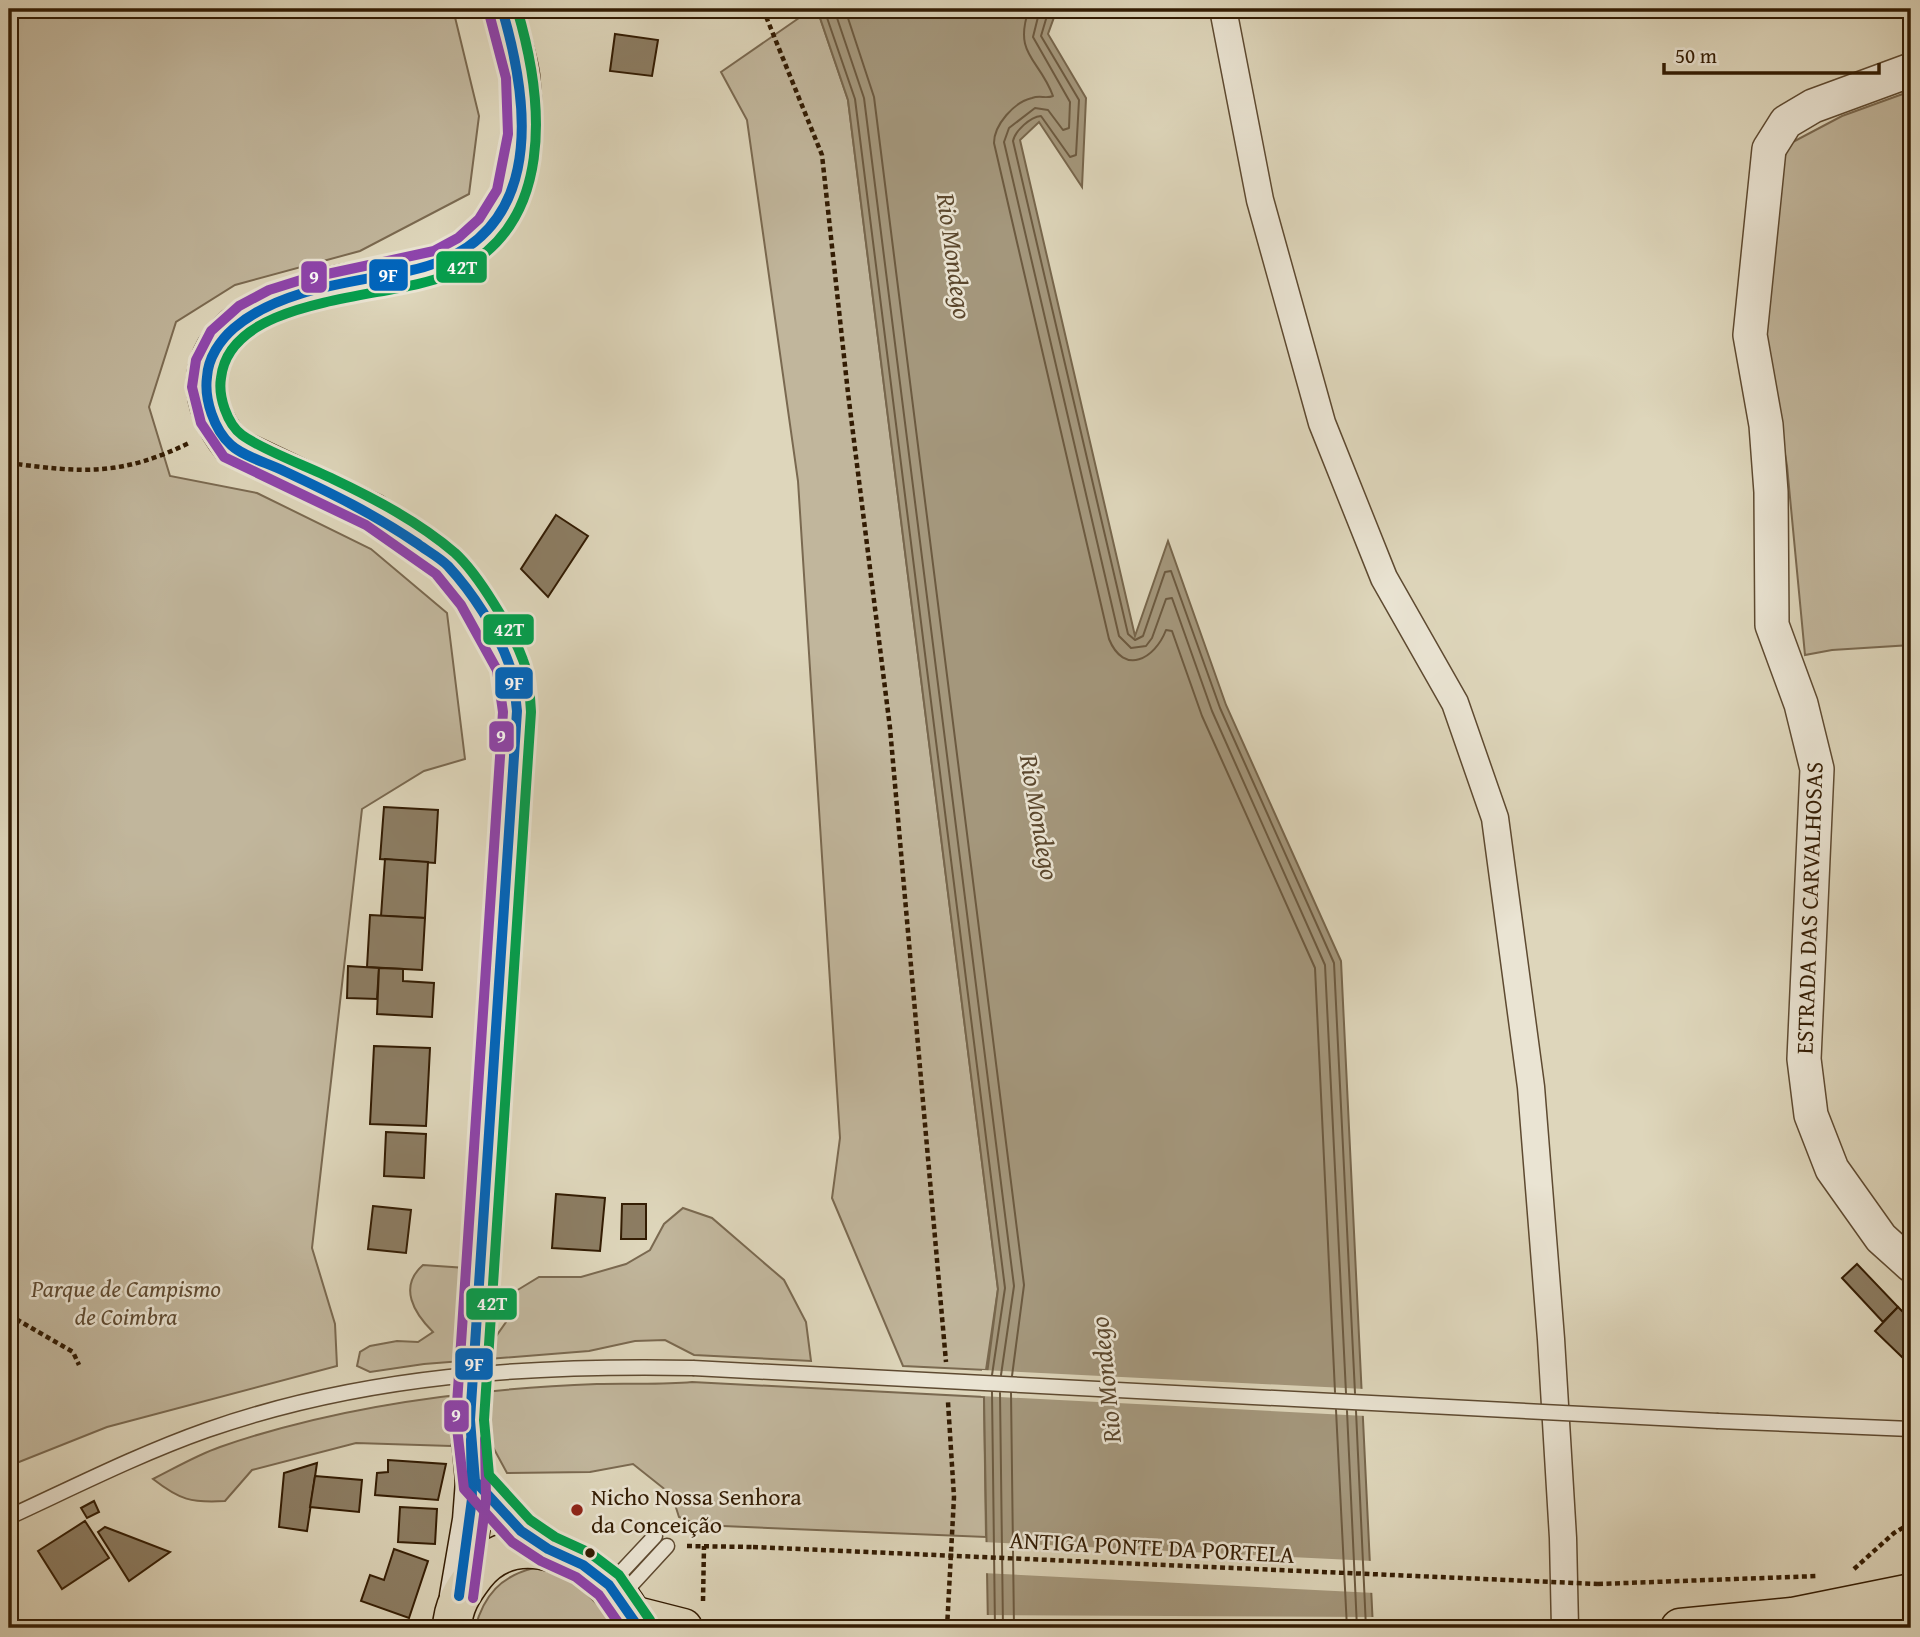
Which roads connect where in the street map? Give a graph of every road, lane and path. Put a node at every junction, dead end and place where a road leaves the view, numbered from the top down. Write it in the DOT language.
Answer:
graph roads {
  1 [pos="502,9"];
  2 [pos="763,9"];
  3 [pos="1223,9"];
  4 [pos="1911,70"];
  5 [pos="218,428"];
  6 [pos="9,463"];
  7 [pos="1911,1265"];
  8 [pos="9,1315"];
  9 [pos="475,1343"];
  10 [pos="79,1365"];
  11 [pos="946,1367"];
  12 [pos="947,1391"];
  13 [pos="470,1425"];
  14 [pos="1911,1429"];
  15 [pos="475,1481"];
  16 [pos="9,1517"];
  17 [pos="1911,1523"];
  18 [pos="655,1536"];
  19 [pos="667,1546"];
  20 [pos="548,1549"];
  21 [pos="1846,1572"];
  22 [pos="1822,1575"];
  23 [pos="1911,1593"];
  24 [pos="625,1606"];
  25 [pos="455,1612"];
  26 [pos="693,1620"];
  27 [pos="1911,1623"];
  28 [pos="947,1628"];
  29 [pos="1565,1628"];
  30 [pos="1680,1628"];
  31 [pos="1883,1628"];
  1 -- 5 [label="main road"];
  2 -- 11 [label="path"];
  3 -- 29 [label="street"];
  4 -- 7 [label="street, ESTRADA DAS CARVALHOSAS"];
  5 -- 6 [label="path"];
  5 -- 9 [label="main road"];
  8 -- 10 [label="path"];
  12 -- 28 [label="path"];
  13 -- 15 [label="main road"];
  14 -- 16 [label="lane, bridge"];
  15 -- 20 [label="main road"];
  15 -- 25 [label="main road"];
  17 -- 21 [label="path"];
  18 -- 24 [label="lane"];
  19 -- 24 [label="lane"];
  20 -- 24 [label="main road"];
  20 -- 25 [label="main road"];
  22 -- 26 [label="path, ANTIGA PONTE DA PORTELA, bridge"];
  23 -- 30 [label="main road"];
  24 -- 26 [label="main road"];
  27 -- 31 [label="main road"];
}
